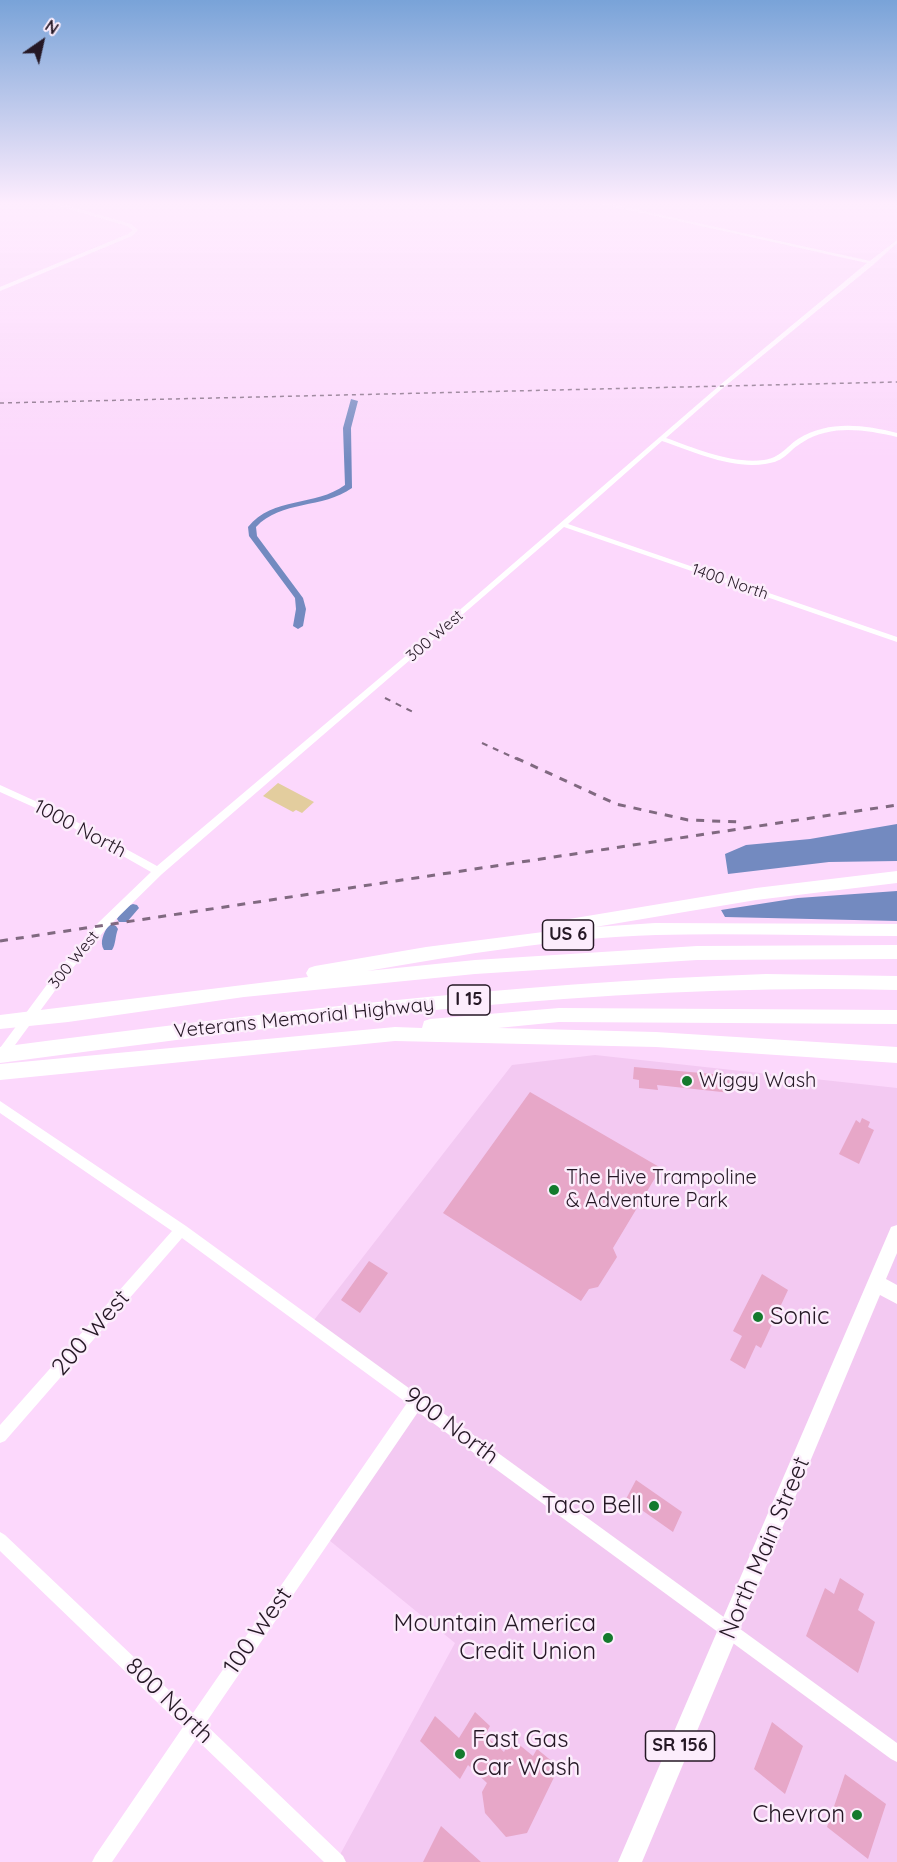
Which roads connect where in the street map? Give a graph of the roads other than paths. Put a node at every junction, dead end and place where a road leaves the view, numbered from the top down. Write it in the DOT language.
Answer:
graph roads {
  1 [pos="841,288"];
  2 [pos="897,435"];
  3 [pos="662,439"];
  4 [pos="564,525"];
  5 [pos="897,640"];
  6 [pos="0,788"];
  7 [pos="158,871"];
  8 [pos="897,877"];
  9 [pos="897,930"];
  10 [pos="897,952"];
  11 [pos="426,954"];
  12 [pos="897,983"];
  13 [pos="244,990"];
  14 [pos="897,1019"];
  15 [pos="0,1022"];
  16 [pos="395,1034"];
  17 [pos="897,1055"];
  18 [pos="0,1056"];
  19 [pos="0,1072"];
  20 [pos="0,1106"];
  21 [pos="181,1230"];
  22 [pos="897,1233"];
  23 [pos="876,1283"];
  24 [pos="897,1295"];
  25 [pos="417,1401"];
  26 [pos="0,1436"];
  27 [pos="0,1540"];
  28 [pos="730,1629"];
  29 [pos="194,1724"];
  30 [pos="897,1753"];
  31 [pos="101,1862"];
  32 [pos="337,1862"];
  33 [pos="630,1862"];
  1 -- 3 [label="street, 300 West"];
  2 -- 3 [label="street"];
  3 -- 4 [label="street, 300 West"];
  4 -- 5 [label="street, 1400 North"];
  4 -- 7 [label="street, 300 West"];
  6 -- 7 [label="street, 1000 North"];
  7 -- 18 [label="street, 300 West"];
  8 -- 11 [label="highway"];
  9 -- 11 [label="highway, US 6"];
  10 -- 13 [label="highway, Veterans Memorial Highway / I 15"];
  11 -- 13 [label="highway, US 6"];
  12 -- 18 [label="highway, Veterans Memorial Highway / I 15"];
  13 -- 15 [label="highway, Veterans Memorial Highway / I 15"];
  14 -- 16 [label="highway"];
  16 -- 17 [label="highway"];
  16 -- 19 [label="highway"];
  20 -- 21 [label="street, 900 North"];
  21 -- 25 [label="street, 900 North"];
  21 -- 26 [label="street, 200 West"];
  22 -- 23 [label="main road, North Main Street / SR 156"];
  23 -- 24 [label="main road"];
  23 -- 28 [label="main road, North Main Street / SR 156"];
  25 -- 28 [label="street, 900 North"];
  25 -- 29 [label="street, 100 West"];
  27 -- 29 [label="street, 800 North"];
  28 -- 30 [label="street, 900 North"];
  28 -- 33 [label="main road, North Main Street / SR 156"];
  29 -- 31 [label="street, 100 West"];
  29 -- 32 [label="street, 800 North"];
}
